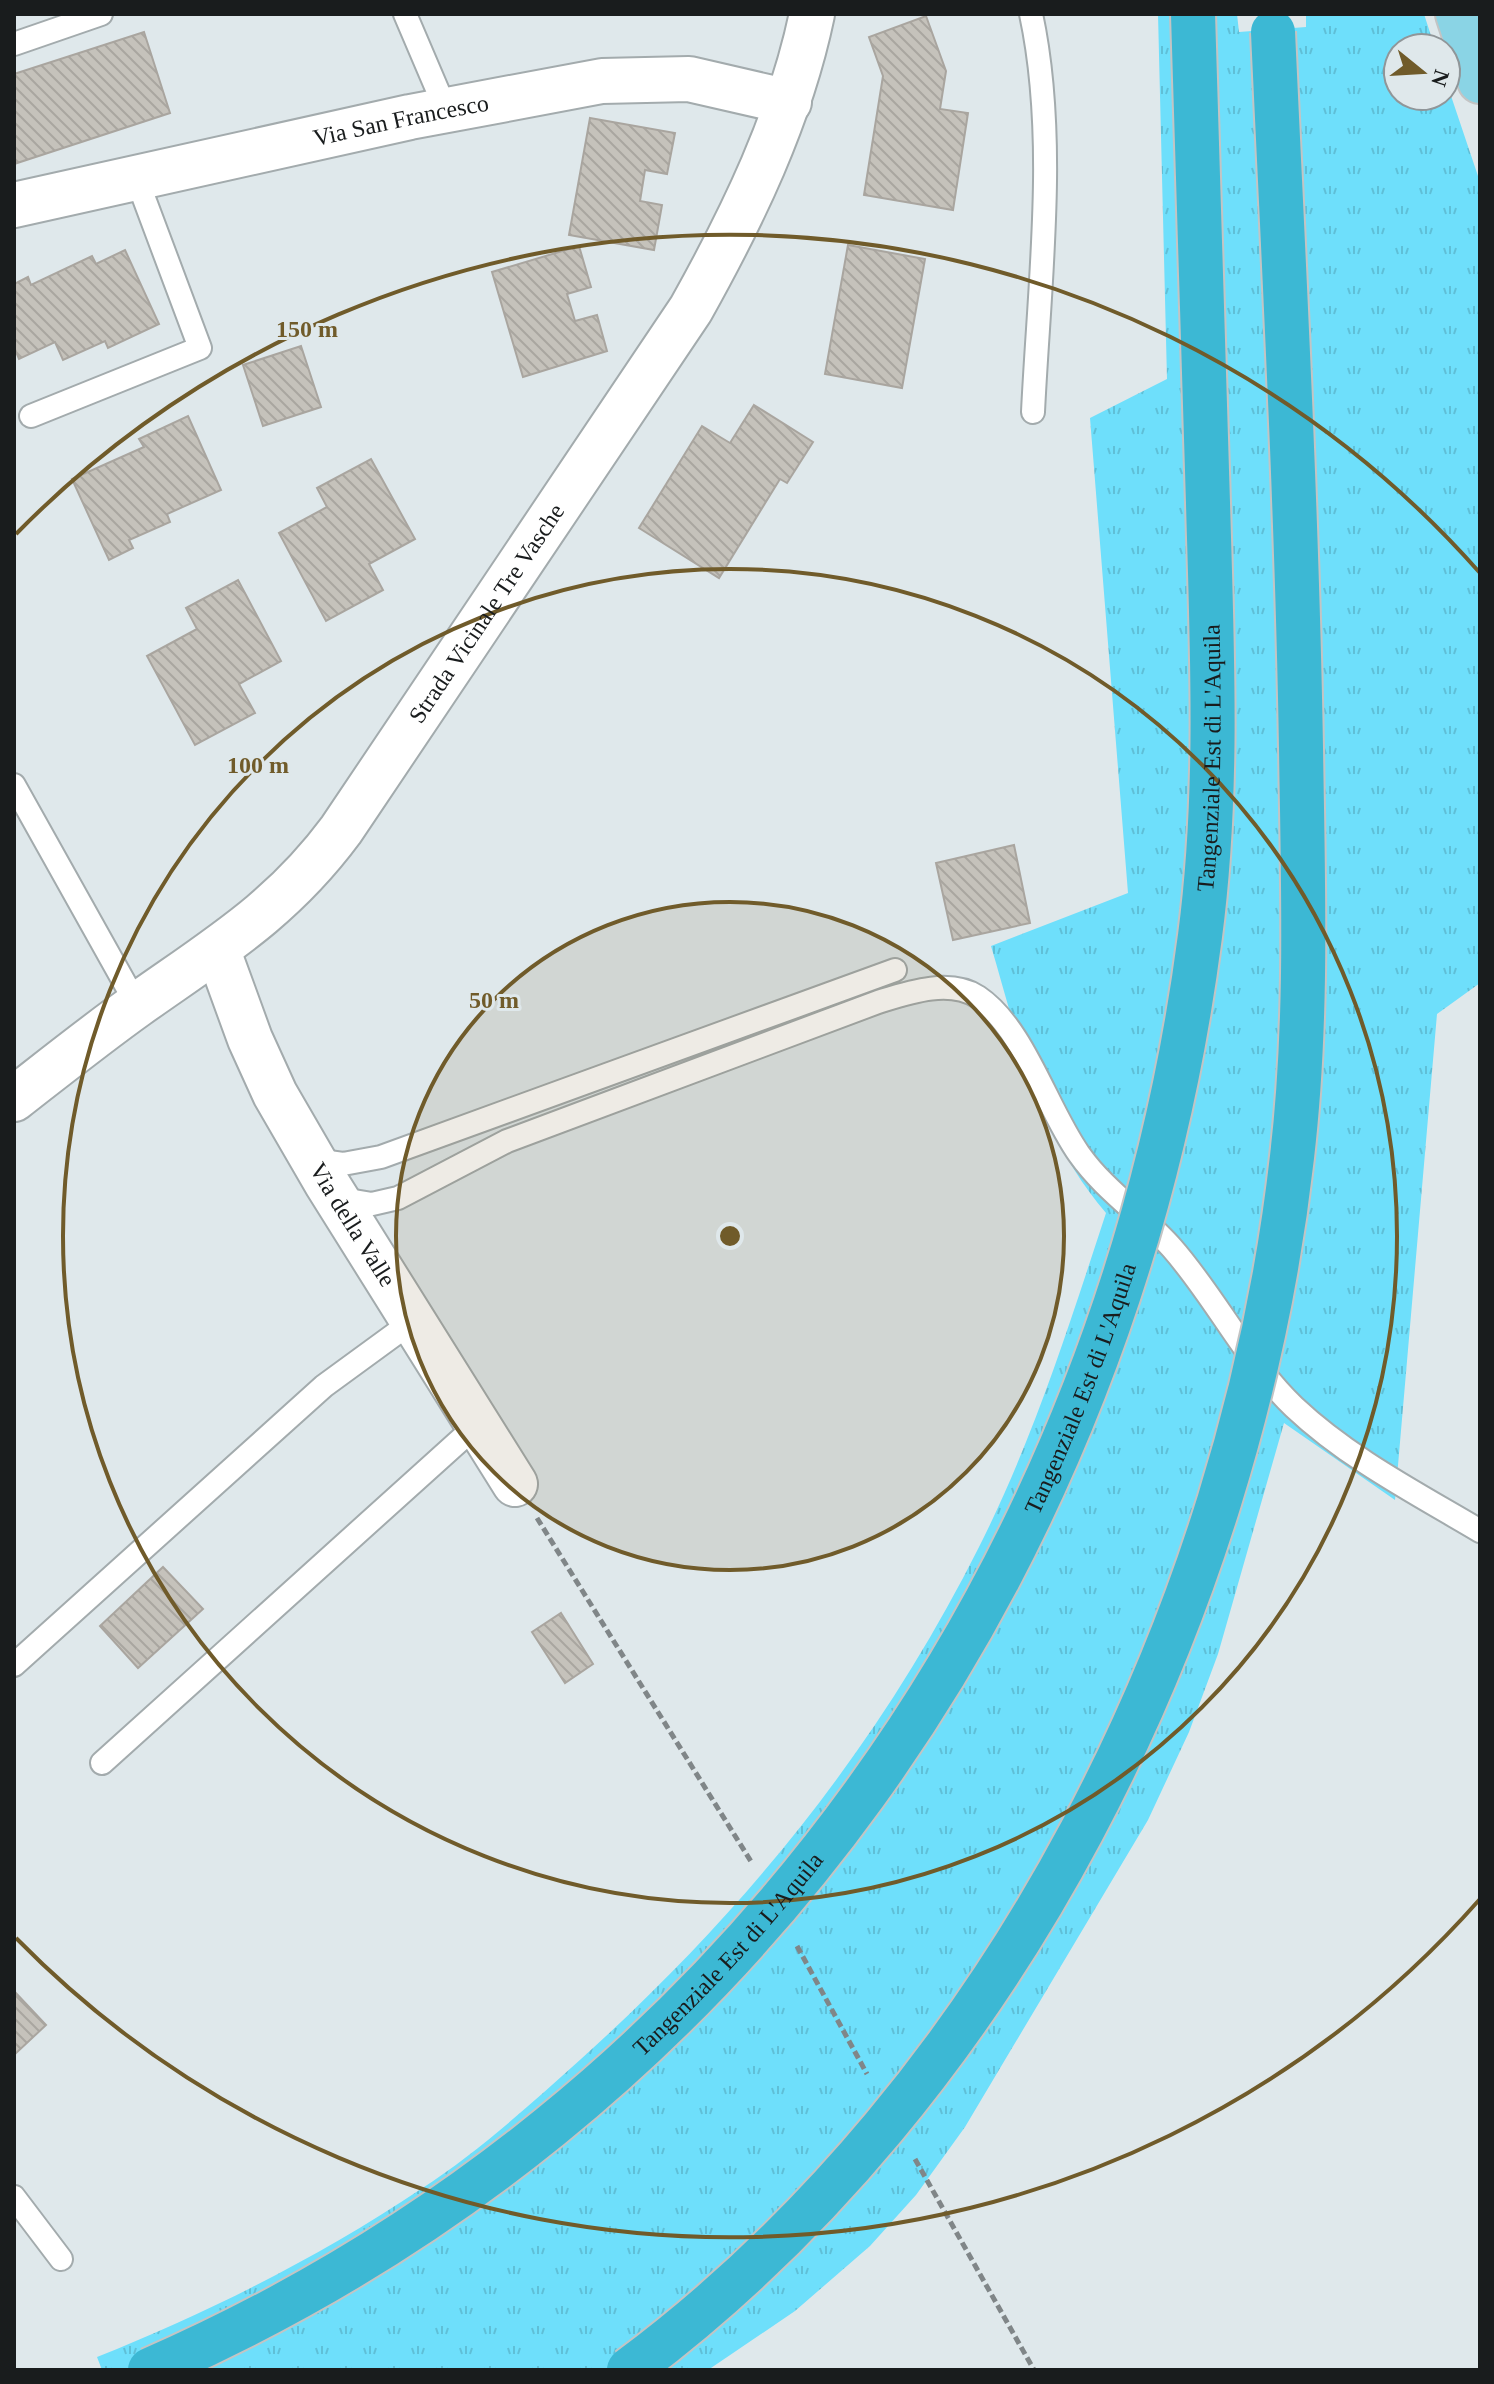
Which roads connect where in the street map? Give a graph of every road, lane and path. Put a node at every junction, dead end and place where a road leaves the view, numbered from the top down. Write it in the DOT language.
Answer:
graph roads {
  1 [pos="101,14"];
  2 [pos="405,14"];
  3 [pos="812,14"];
  4 [pos="1031,14"];
  5 [pos="1193,14"];
  6 [pos="1458,14"];
  7 [pos="1273,32"];
  8 [pos="14,44"];
  9 [pos="1480,81"];
  10 [pos="789,102"];
  11 [pos="446,110"];
  12 [pos="136,177"];
  13 [pos="14,205"];
  14 [pos="1033,412"];
  15 [pos="31,416"];
  16 [pos="14,785"];
  17 [pos="218,951"];
  18 [pos="895,970"];
  19 [pos="137,1005"];
  20 [pos="14,1099"];
  21 [pos="314,1160"];
  22 [pos="336,1198"];
  23 [pos="413,1321"];
  24 [pos="478,1424"];
  25 [pos="515,1484"];
  26 [pos="1480,1531"];
  27 [pos="14,1665"];
  28 [pos="102,1763"];
  29 [pos="14,2197"];
  30 [pos="61,2259"];
  31 [pos="150,2370"];
  32 [pos="629,2370"];
  1 -- 8 [label="lane"];
  2 -- 11 [label="lane"];
  3 -- 10 [label="street, Strada Vicinale Tre Vasche"];
  4 -- 14 [label="lane"];
  5 -- 31 [label="highway, Tangenziale Est di L'Aquila, bridge"];
  6 -- 9 [label="main road"];
  7 -- 32 [label="highway, bridge"];
  10 -- 11 [label="street, Via San Francesco"];
  10 -- 17 [label="street, Strada Vicinale Tre Vasche"];
  11 -- 12 [label="street, Via San Francesco"];
  12 -- 13 [label="street, Via San Francesco"];
  12 -- 15 [label="lane"];
  16 -- 19 [label="lane"];
  17 -- 19 [label="street, Strada Vicinale Tre Vasche"];
  17 -- 21 [label="street, Via della Valle"];
  18 -- 21 [label="lane"];
  19 -- 20 [label="street, Strada Vicinale Tre Vasche"];
  21 -- 22 [label="street, Via della Valle"];
  22 -- 23 [label="street, Via della Valle"];
  22 -- 26 [label="lane"];
  23 -- 24 [label="street, Via della Valle"];
  23 -- 27 [label="lane"];
  24 -- 25 [label="street, Via della Valle"];
  24 -- 28 [label="lane"];
  29 -- 30 [label="lane"];
}
